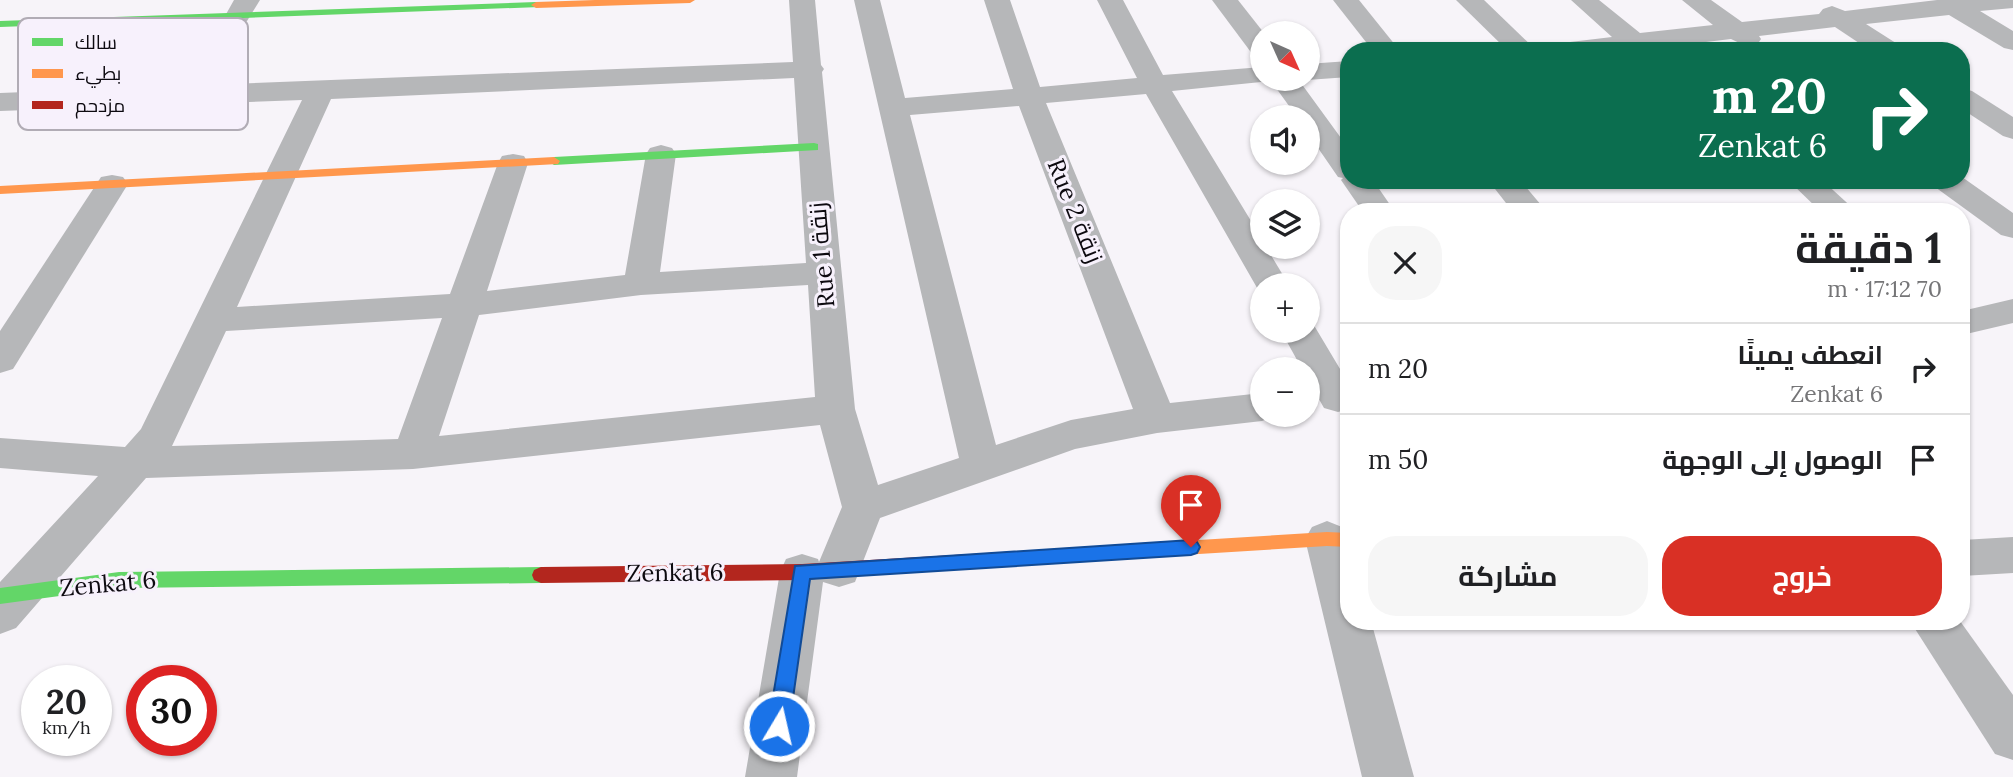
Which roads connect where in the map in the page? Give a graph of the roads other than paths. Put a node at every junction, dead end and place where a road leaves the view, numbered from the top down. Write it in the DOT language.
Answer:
graph roads {
  1 [pos="690,0"];
  2 [pos="802,0"];
  3 [pos="867,0"];
  4 [pos="997,0"];
  5 [pos="1110,0"];
  6 [pos="1225,0"];
  7 [pos="1346,0"];
  8 [pos="1469,0"];
  9 [pos="1584,0"];
  10 [pos="1695,0"];
  11 [pos="1810,0"];
  12 [pos="2013,0"];
  13 [pos="536,3"];
  14 [pos="1949,3"];
  15 [pos="243,8"];
  16 [pos="91,18"];
  17 [pos="1838,18"];
  18 [pos="18,23"];
  19 [pos="0,24"];
  20 [pos="1736,31"];
  21 [pos="1250,33"];
  22 [pos="2013,41"];
  23 [pos="1380,42"];
  24 [pos="1514,42"];
  25 [pos="1635,42"];
  26 [pos="1666,42"];
  27 [pos="1751,42"];
  28 [pos="1875,42"];
  29 [pos="810,69"];
  30 [pos="1340,70"];
  31 [pos="1320,71"];
  32 [pos="1250,76"];
  33 [pos="1154,84"];
  34 [pos="1293,91"];
  35 [pos="321,92"];
  36 [pos="248,95"];
  37 [pos="1030,98"];
  38 [pos="1970,102"];
  39 [pos="893,107"];
  40 [pos="2013,130"];
  41 [pos="814,147"];
  42 [pos="661,154"];
  43 [pos="1340,157"];
  44 [pos="513,163"];
  45 [pos="282,175"];
  46 [pos="113,184"];
  47 [pos="1511,189"];
  48 [pos="1814,189"];
  49 [pos="1959,189"];
  50 [pos="0,190"];
  51 [pos="1523,203"];
  52 [pos="1831,203"];
  53 [pos="2013,228"];
  54 [pos="1265,273"];
  55 [pos="824,274"];
  56 [pos="641,284"];
  57 [pos="465,305"];
  58 [pos="2013,311"];
  59 [pos="1970,317"];
  60 [pos="215,320"];
  61 [pos="1305,343"];
  62 [pos="0,360"];
  63 [pos="1332,399"];
  64 [pos="1250,408"];
  65 [pos="835,409"];
  66 [pos="1157,419"];
  67 [pos="0,453"];
  68 [pos="413,454"];
  69 [pos="137,463"];
  70 [pos="981,465"];
  71 [pos="863,507"];
  72 [pos="1338,539"];
  73 [pos="2013,555"];
  74 [pos="1970,558"];
  75 [pos="820,571"];
  76 [pos="6,601"];
  77 [pos="1357,630"];
  78 [pos="1939,630"];
  79 [pos="2013,737"];
  80 [pos="771,777"];
  81 [pos="1388,777"];
  1 -- 13 [label="street"];
  2 -- 29 [label="street, Rue 1 زنقة"];
  3 -- 39 [label="street"];
  4 -- 37 [label="street, Rue 2 زنقة"];
  5 -- 33 [label="street"];
  6 -- 21 [label="street"];
  7 -- 23 [label="street"];
  8 -- 24 [label="street"];
  9 -- 25 [label="street"];
  10 -- 20 [label="street"];
  11 -- 17 [label="street"];
  12 -- 14 [label="street"];
  13 -- 15 [label="street"];
  14 -- 17 [label="street"];
  14 -- 22 [label="street"];
  15 -- 16 [label="street"];
  17 -- 20 [label="street"];
  17 -- 28 [label="street"];
  18 -- 19 [label="street"];
  20 -- 26 [label="street"];
  20 -- 27 [label="street"];
  29 -- 35 [label="street"];
  29 -- 41 [label="street, Rue 1 زنقة"];
  30 -- 31 [label="street"];
  32 -- 33 [label="street"];
  33 -- 37 [label="street"];
  33 -- 54 [label="street"];
  34 -- 43 [label="street"];
  35 -- 36 [label="street"];
  35 -- 45 [label="street"];
  37 -- 39 [label="street"];
  37 -- 66 [label="street, Rue 2 زنقة"];
  38 -- 40 [label="street"];
  39 -- 70 [label="street"];
  41 -- 42 [label="street"];
  41 -- 55 [label="street, Rue 1 زنقة"];
  42 -- 44 [label="street"];
  42 -- 56 [label="street"];
  44 -- 45 [label="street"];
  44 -- 57 [label="street"];
  45 -- 46 [label="street"];
  45 -- 60 [label="street"];
  46 -- 50 [label="street"];
  46 -- 62 [label="street"];
  47 -- 51 [label="street"];
  48 -- 52 [label="street"];
  49 -- 53 [label="street"];
  55 -- 56 [label="street"];
  55 -- 65 [label="street, Rue 1 زنقة"];
  56 -- 57 [label="street"];
  57 -- 60 [label="street"];
  57 -- 68 [label="street"];
  58 -- 59 [label="street"];
  60 -- 69 [label="street"];
  61 -- 63 [label="street"];
  64 -- 66 [label="street"];
  65 -- 68 [label="street"];
  65 -- 71 [label="street, Rue 1 زنقة"];
  66 -- 70 [label="street"];
  67 -- 69 [label="street"];
  68 -- 69 [label="street"];
  69 -- 76 [label="street"];
  70 -- 71 [label="street"];
  71 -- 75 [label="street"];
  72 -- 75 [label="street, Zenkat 6"];
  73 -- 74 [label="street"];
  75 -- 76 [label="street, Zenkat 6"];
  75 -- 80 [label="street"];
  77 -- 81 [label="street"];
  78 -- 79 [label="street"];
}
